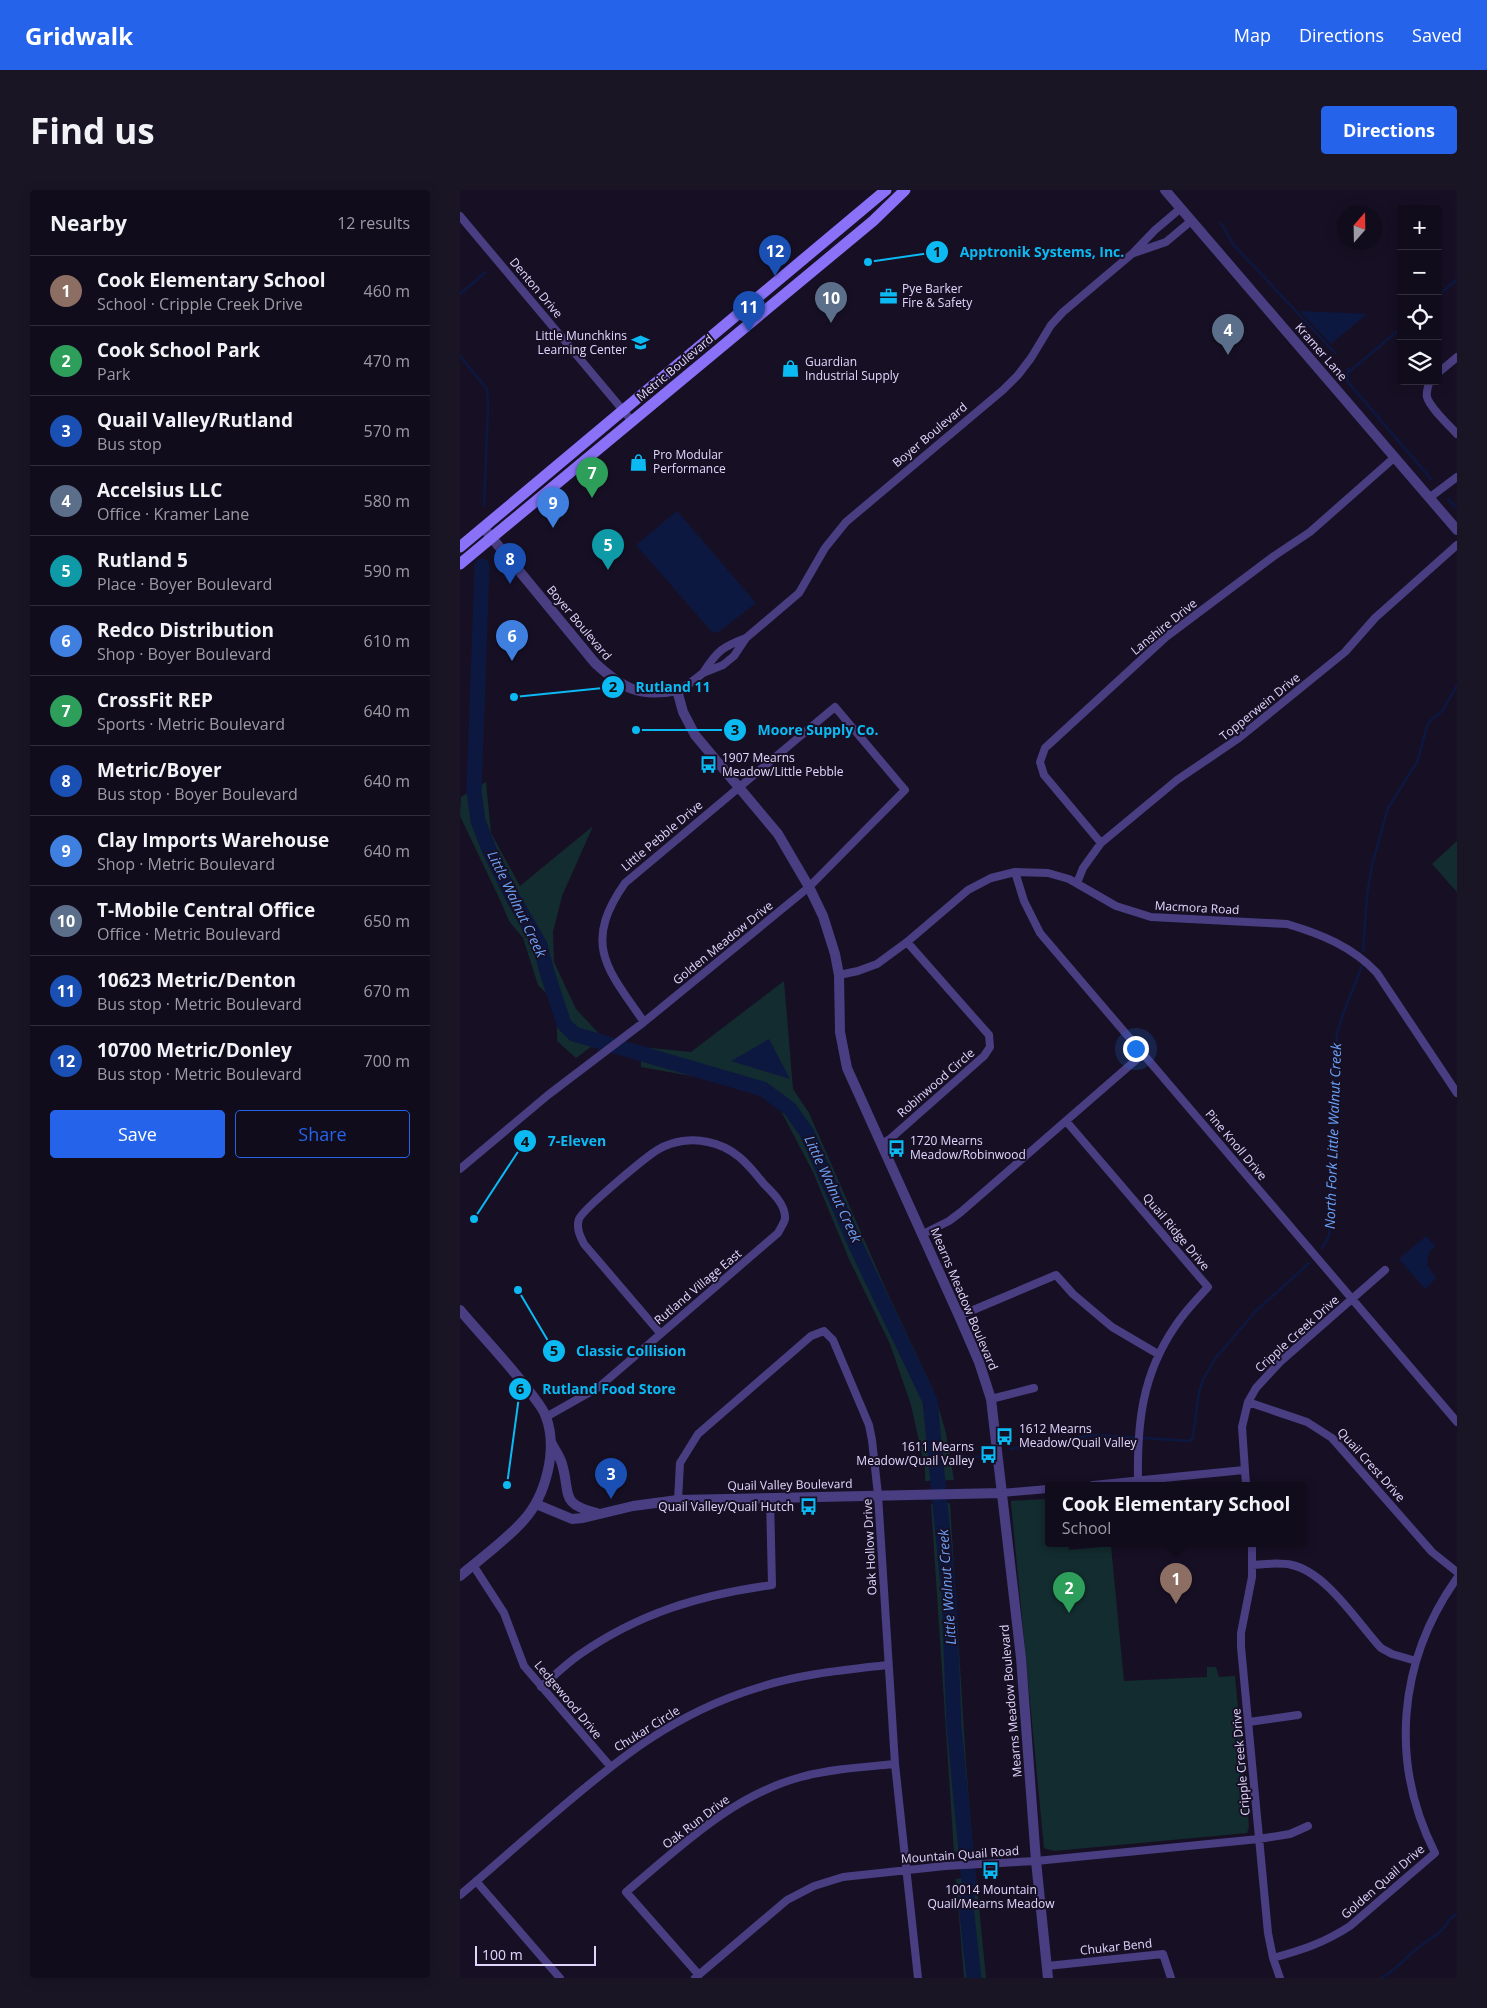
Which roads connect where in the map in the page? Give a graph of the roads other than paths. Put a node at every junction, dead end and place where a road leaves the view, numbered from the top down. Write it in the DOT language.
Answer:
graph roads {
  1 [pos="886,190"];
  2 [pos="906,190"];
  3 [pos="1165,190"];
  4 [pos="1181,208"];
  5 [pos="460,216"];
  6 [pos="1191,221"];
  7 [pos="1133,254"];
  8 [pos="1457,357"];
  9 [pos="1442,370"];
  10 [pos="1428,385"];
  11 [pos="624,410"];
  12 [pos="632,421"];
  13 [pos="1457,434"];
  14 [pos="1395,457"];
  15 [pos="1457,477"];
  16 [pos="1429,498"];
  17 [pos="484,527"];
  18 [pos="1457,530"];
  19 [pos="492,538"];
  20 [pos="1457,544"];
  21 [pos="460,547"];
  22 [pos="460,564"];
  23 [pos="746,638"];
  24 [pos="703,673"];
  25 [pos="677,690"];
  26 [pos="835,707"];
  27 [pos="738,786"];
  28 [pos="1101,843"];
  29 [pos="1015,872"];
  30 [pos="1077,883"];
  31 [pos="809,887"];
  32 [pos="907,942"];
  33 [pos="839,975"];
  34 [pos="644,1022"];
  35 [pos="1144,1054"];
  36 [pos="1457,1093"];
  37 [pos="1066,1121"];
  38 [pos="882,1144"];
  39 [pos="460,1168"];
  40 [pos="922,1234"];
  41 [pos="1385,1270"];
  42 [pos="1352,1299"];
  43 [pos="460,1310"];
  44 [pos="959,1316"];
  45 [pos="660,1334"];
  46 [pos="1158,1354"];
  47 [pos="1034,1388"];
  48 [pos="991,1399"];
  49 [pos="1248,1402"];
  50 [pos="546,1417"];
  51 [pos="1457,1422"];
  52 [pos="550,1440"];
  53 [pos="1244,1470"];
  54 [pos="1138,1481"];
  55 [pos="1127,1482"];
  56 [pos="1246,1482"];
  57 [pos="1045,1489"];
  58 [pos="1002,1494"];
  59 [pos="878,1495"];
  60 [pos="770,1498"];
  61 [pos="678,1500"];
  62 [pos="536,1504"];
  63 [pos="600,1514"];
  64 [pos="1252,1547"];
  65 [pos="473,1565"];
  66 [pos="1253,1565"];
  67 [pos="1457,1572"];
  68 [pos="460,1576"];
  69 [pos="1457,1578"];
  70 [pos="1416,1661"];
  71 [pos="888,1665"];
  72 [pos="541,1687"];
  73 [pos="1298,1715"];
  74 [pos="1249,1722"];
  75 [pos="896,1764"];
  76 [pos="610,1766"];
  77 [pos="1308,1826"];
  78 [pos="1259,1839"];
  79 [pos="1036,1861"];
  80 [pos="907,1869"];
  81 [pos="476,1881"];
  82 [pos="460,1895"];
  83 [pos="1273,1958"];
  84 [pos="1047,1966"];
  85 [pos="697,1977"];
  86 [pos="560,1978"];
  87 [pos="918,1978"];
  88 [pos="1048,1978"];
  89 [pos="1171,1978"];
  90 [pos="1280,1978"];
  1 -- 11 [label="main road, Metric Boulevard"];
  2 -- 12 [label="main road, Metric Boulevard"];
  3 -- 4 [label="street, Kramer Lane"];
  4 -- 6 [label="street, Kramer Lane"];
  4 -- 7 [label="street, Boyer Boulevard"];
  5 -- 11 [label="street, Denton Drive"];
  6 -- 7 [label="street, Boyer Boulevard"];
  6 -- 14 [label="street, Kramer Lane"];
  7 -- 23 [label="street, Boyer Boulevard"];
  8 -- 9 [label="street"];
  10 -- 13 [label="street"];
  11 -- 12 [label="street, Denton Drive"];
  11 -- 17 [label="main road, Metric Boulevard"];
  12 -- 19 [label="main road, Metric Boulevard"];
  14 -- 16 [label="street, Kramer Lane"];
  14 -- 28 [label="street, Lanshire Drive"];
  15 -- 16 [label="street"];
  16 -- 18 [label="street, Kramer Lane"];
  17 -- 19 [label="street, Boyer Boulevard"];
  17 -- 21 [label="main road, Metric Boulevard"];
  19 -- 22 [label="main road, Metric Boulevard"];
  19 -- 25 [label="street, Boyer Boulevard"];
  20 -- 28 [label="street, Topperwein Drive"];
  23 -- 24 [label="street, Boyer Boulevard"];
  23 -- 24 [label="street, Boyer Boulevard"];
  24 -- 25 [label="street, Boyer Boulevard"];
  25 -- 27 [label="street, Mearns Meadow Boulevard"];
  26 -- 27 [label="street, Little Pebble Drive"];
  26 -- 31 [label="street, Golden Meadow Drive"];
  27 -- 31 [label="street, Mearns Meadow Boulevard"];
  27 -- 34 [label="street, Little Pebble Drive"];
  28 -- 30 [label="street, Topperwein Drive"];
  29 -- 30 [label="street, Macmora Road"];
  29 -- 32 [label="street, Macmora Road"];
  29 -- 35 [label="street, Pine Knoll Drive"];
  30 -- 36 [label="street, Macmora Road"];
  31 -- 33 [label="street, Mearns Meadow Boulevard"];
  31 -- 34 [label="street, Golden Meadow Drive"];
  32 -- 33 [label="street, Macmora Road"];
  32 -- 38 [label="street, Robinwood Circle"];
  33 -- 38 [label="street, Mearns Meadow Boulevard"];
  34 -- 39 [label="street, Golden Meadow Drive"];
  35 -- 37 [label="street"];
  35 -- 42 [label="street, Pine Knoll Drive"];
  37 -- 40 [label="street"];
  37 -- 46 [label="street, Quail Ridge Drive"];
  38 -- 40 [label="street, Mearns Meadow Boulevard"];
  40 -- 44 [label="street, Mearns Meadow Boulevard"];
  41 -- 42 [label="street, Cripple Creek Drive"];
  42 -- 49 [label="street, Cripple Creek Drive"];
  42 -- 51 [label="street, Pine Knoll Drive"];
  43 -- 50 [label="street"];
  44 -- 46 [label="street"];
  44 -- 48 [label="street, Mearns Meadow Boulevard"];
  45 -- 45 [label="street, Rutland Village East"];
  45 -- 50 [label="street, Rutland Village East"];
  46 -- 54 [label="street, Quail Ridge Drive"];
  47 -- 48 [label="street"];
  48 -- 58 [label="street, Mearns Meadow Boulevard"];
  49 -- 53 [label="street, Cripple Creek Drive"];
  49 -- 67 [label="street, Quail Crest Drive"];
  50 -- 52 [label="street"];
  52 -- 62 [label="street"];
  52 -- 63 [label="street"];
  53 -- 54 [label="street"];
  53 -- 56 [label="street, Cripple Creek Drive"];
  54 -- 55 [label="street"];
  57 -- 58 [label="street, Quail Valley Boulevard"];
  58 -- 59 [label="street, Quail Valley Boulevard"];
  58 -- 79 [label="street, Mearns Meadow Boulevard"];
  59 -- 60 [label="street, Quail Valley Boulevard"];
  59 -- 61 [label="street, Oak Hollow Drive"];
  59 -- 71 [label="street, Oak Hollow Drive"];
  60 -- 61 [label="street, Quail Valley Boulevard"];
  60 -- 72 [label="street"];
  61 -- 63 [label="street, Quail Valley Boulevard"];
  62 -- 63 [label="street, Quail Valley Boulevard"];
  62 -- 65 [label="street"];
  64 -- 66 [label="street, Cripple Creek Drive"];
  65 -- 68 [label="street"];
  65 -- 72 [label="street, Ledgewood Drive"];
  66 -- 70 [label="street"];
  66 -- 74 [label="street, Cripple Creek Drive"];
  69 -- 70 [label="street, Golden Quail Drive"];
  70 -- 83 [label="street, Golden Quail Drive"];
  71 -- 75 [label="street, Oak Hollow Drive"];
  71 -- 76 [label="street, Chukar Circle"];
  72 -- 76 [label="street, Ledgewood Drive"];
  73 -- 74 [label="street"];
  74 -- 78 [label="street, Cripple Creek Drive"];
  75 -- 80 [label="street, Oak Hollow Drive"];
  75 -- 85 [label="street, Oak Run Drive"];
  76 -- 81 [label="street, Chukar Circle"];
  77 -- 78 [label="street, Mountain Quail Road"];
  78 -- 79 [label="street, Mountain Quail Road"];
  78 -- 83 [label="street, Cripple Creek Drive"];
  79 -- 80 [label="street, Mountain Quail Road"];
  79 -- 84 [label="street, Mearns Meadow Boulevard"];
  80 -- 85 [label="street, Mountain Quail Road"];
  80 -- 87 [label="street, Oak Hollow Drive"];
  81 -- 82 [label="street, Chukar Circle"];
  81 -- 86 [label="street"];
  83 -- 90 [label="street, Cripple Creek Drive"];
  84 -- 88 [label="street, Mearns Meadow Boulevard"];
  84 -- 89 [label="street, Chukar Bend"];
}
